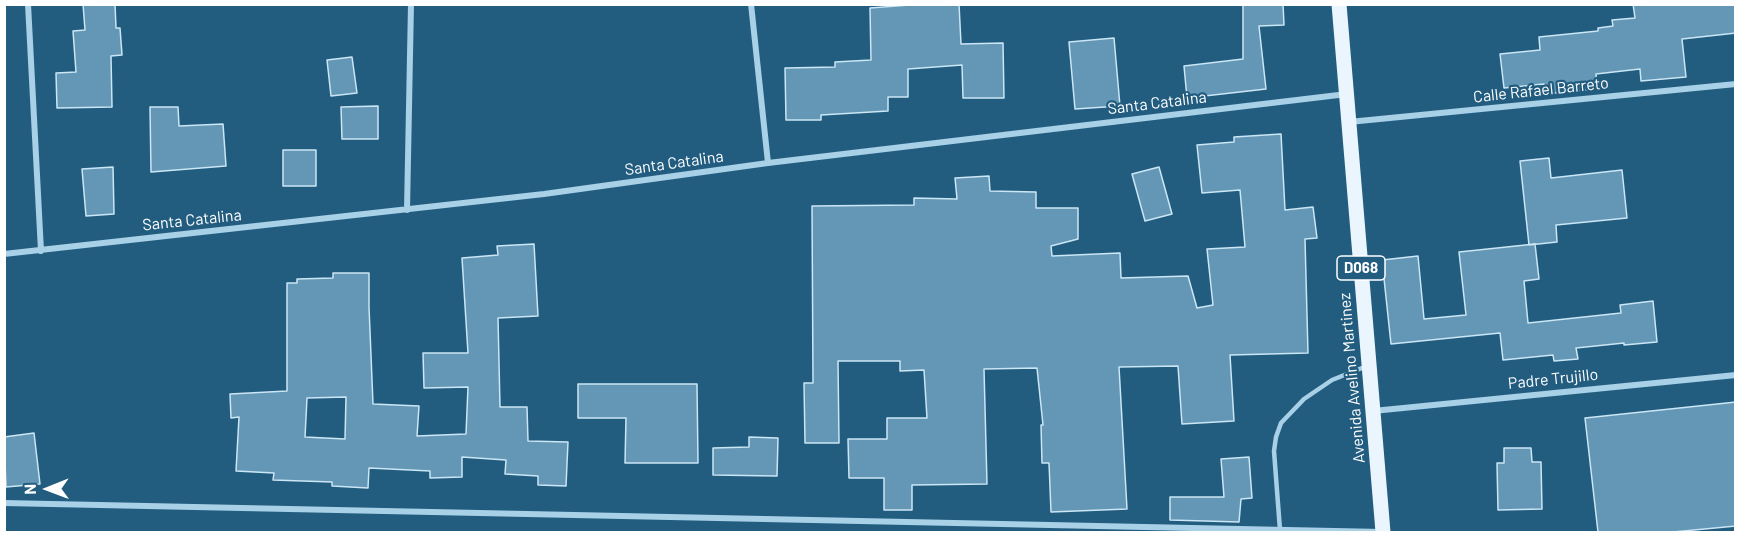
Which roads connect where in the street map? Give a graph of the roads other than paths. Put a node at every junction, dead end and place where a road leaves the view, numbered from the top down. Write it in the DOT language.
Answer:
graph roads {
  1 [pos="28,4"];
  2 [pos="411,4"];
  3 [pos="751,4"];
  4 [pos="1339,4"];
  5 [pos="1736,84"];
  6 [pos="1347,94"];
  7 [pos="1349,122"];
  8 [pos="768,163"];
  9 [pos="407,210"];
  10 [pos="41,251"];
  11 [pos="4,254"];
  12 [pos="1369,365"];
  13 [pos="1736,375"];
  14 [pos="1373,411"];
  15 [pos="4,503"];
  16 [pos="1280,530"];
  17 [pos="1383,532"];
  1 -- 10 [label="street"];
  2 -- 9 [label="street"];
  3 -- 8 [label="street"];
  4 -- 6 [label="main road, Avenida Avelino Martinez / D068"];
  5 -- 7 [label="street, Calle Rafael Barreto"];
  6 -- 7 [label="main road, Avenida Avelino Martinez / D068"];
  6 -- 8 [label="street, Santa Catalina"];
  7 -- 12 [label="main road, Avenida Avelino Martinez / D068"];
  8 -- 9 [label="street, Santa Catalina"];
  9 -- 10 [label="street, Santa Catalina"];
  10 -- 11 [label="street, Santa Catalina"];
  12 -- 14 [label="main road, Avenida Avelino Martinez / D068"];
  12 -- 16 [label="lane"];
  13 -- 14 [label="street, Padre Trujillo"];
  14 -- 17 [label="main road, Avenida Avelino Martinez / D068"];
  15 -- 16 [label="street"];
  16 -- 17 [label="street"];
}
